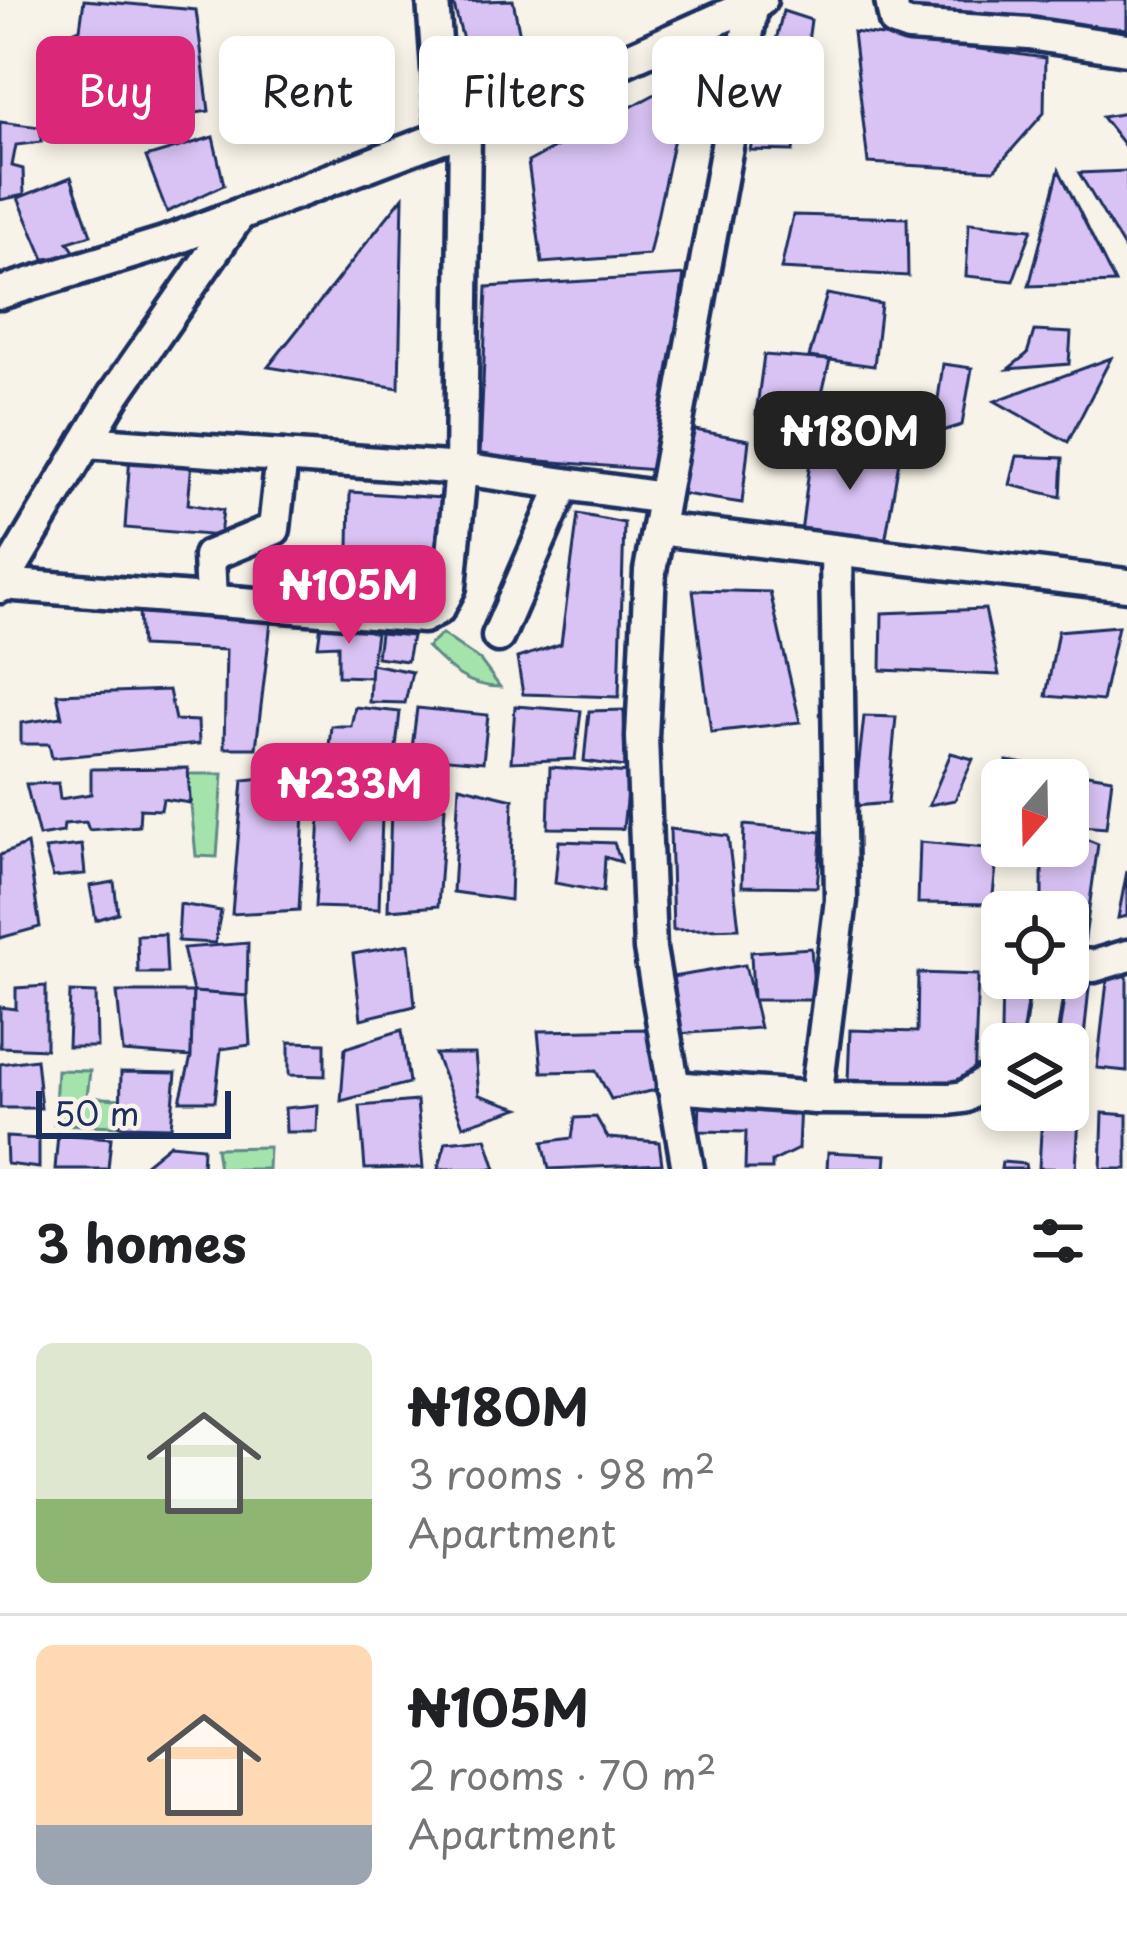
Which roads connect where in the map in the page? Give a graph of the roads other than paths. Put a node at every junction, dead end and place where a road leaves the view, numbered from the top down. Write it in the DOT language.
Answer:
graph roads {
  1 [pos="433,0"];
  2 [pos="891,0"];
  3 [pos="757,2"];
  4 [pos="439,36"];
  5 [pos="1127,49"];
  6 [pos="628,57"];
  7 [pos="423,144"];
  8 [pos="454,144"];
  9 [pos="239,215"];
  10 [pos="0,293"];
  11 [pos="86,442"];
  12 [pos="282,456"];
  13 [pos="461,469"];
  14 [pos="564,484"];
  15 [pos="660,514"];
  16 [pos="836,552"];
  17 [pos="1127,585"];
  18 [pos="1,586"];
  19 [pos="211,600"];
  20 [pos="498,636"];
  21 [pos="1127,956"];
  22 [pos="1089,966"];
  23 [pos="981,1086"];
  24 [pos="674,1088"];
  25 [pos="816,1099"];
  26 [pos="688,1169"];
  1 -- 4 [label="street"];
  2 -- 5 [label="street"];
  3 -- 6 [label="street"];
  3 -- 15 [label="street"];
  7 -- 9 [label="street"];
  8 -- 13 [label="street"];
  9 -- 10 [label="street"];
  9 -- 11 [label="street"];
  11 -- 12 [label="street"];
  11 -- 18 [label="street"];
  12 -- 13 [label="street"];
  12 -- 19 [label="street"];
  13 -- 14 [label="street"];
  13 -- 19 [label="street"];
  14 -- 15 [label="street"];
  14 -- 20 [label="street"];
  15 -- 16 [label="street"];
  15 -- 24 [label="street"];
  16 -- 17 [label="street"];
  16 -- 25 [label="street"];
  18 -- 19 [label="street"];
  21 -- 22 [label="street"];
  23 -- 25 [label="street"];
  24 -- 25 [label="street"];
  24 -- 26 [label="street"];
}
